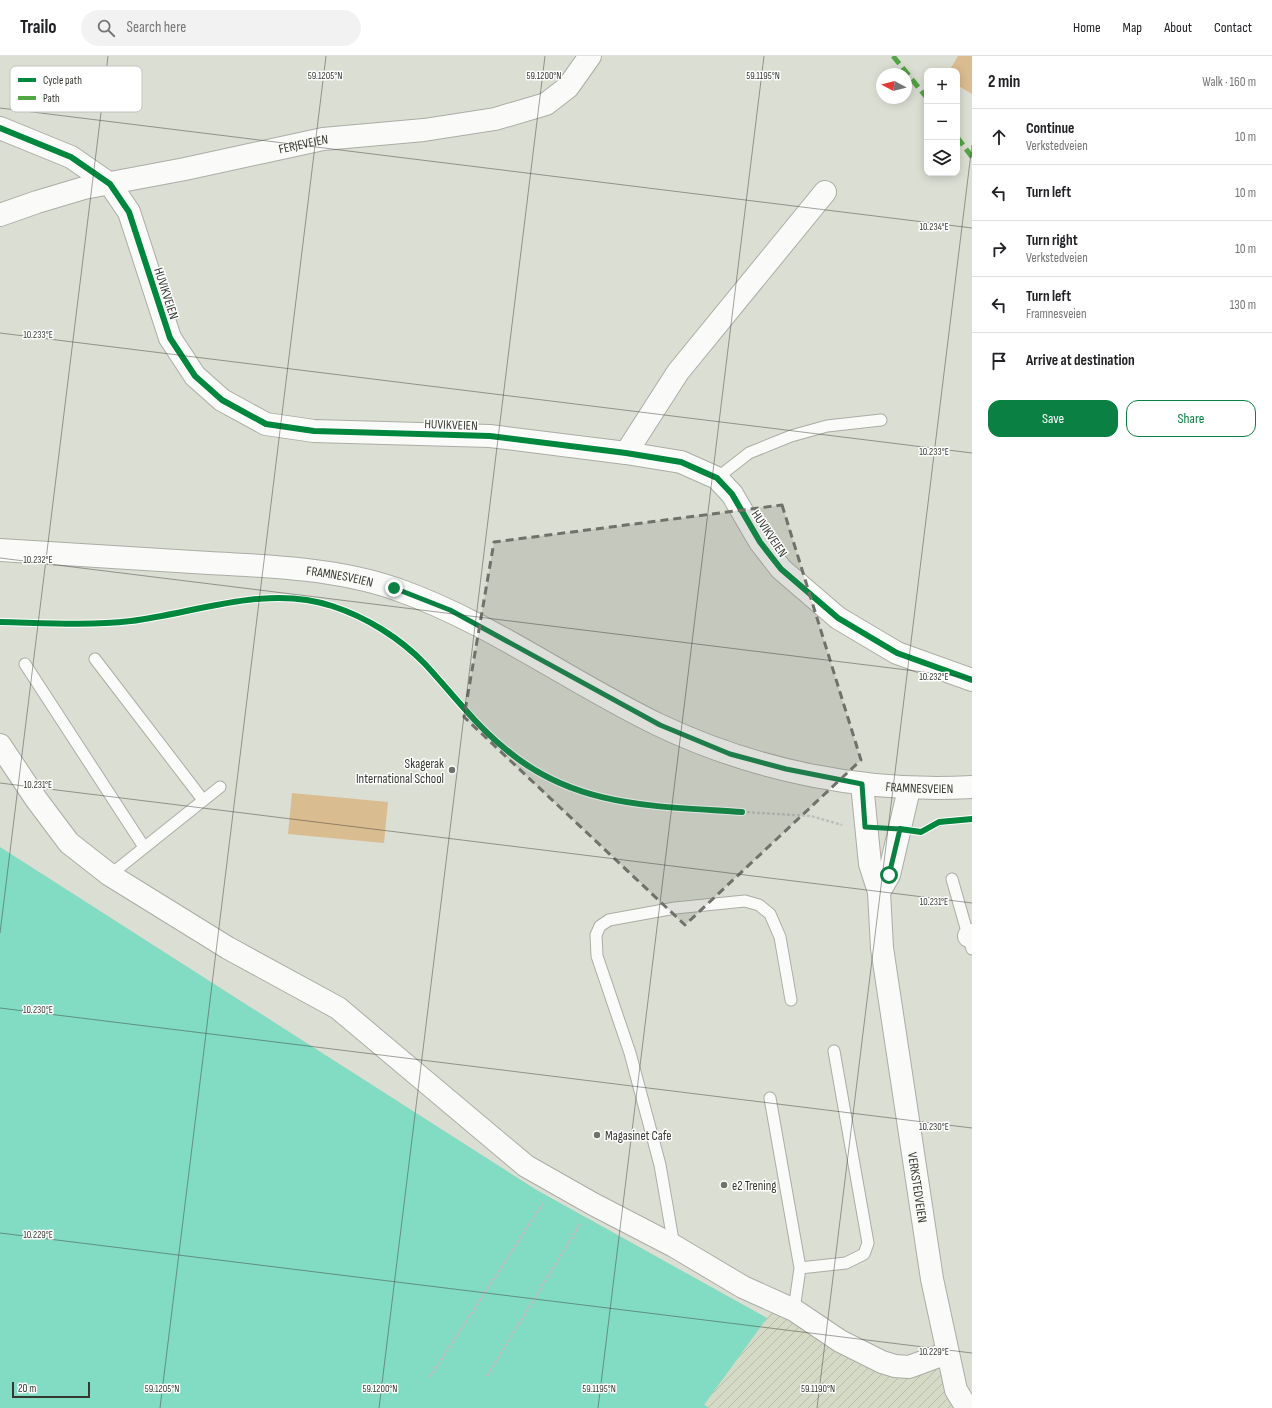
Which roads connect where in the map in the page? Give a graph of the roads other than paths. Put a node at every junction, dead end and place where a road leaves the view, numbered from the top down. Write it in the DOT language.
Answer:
graph roads {
  1 [pos="590,56"];
  2 [pos="0,128"];
  3 [pos="110,184"];
  4 [pos="825,192"];
  5 [pos="0,216"];
  6 [pos="881,420"];
  7 [pos="626,453"];
  8 [pos="717,478"];
  9 [pos="0,550"];
  10 [pos="95,659"];
  11 [pos="25,664"];
  12 [pos="972,680"];
  13 [pos="0,745"];
  14 [pos="862,784"];
  15 [pos="220,787"];
  16 [pos="972,787"];
  17 [pos="909,788"];
  18 [pos="203,800"];
  19 [pos="144,847"];
  20 [pos="110,874"];
  21 [pos="952,879"];
  22 [pos="879,892"];
  23 [pos="971,940"];
  24 [pos="791,1000"];
  25 [pos="834,1051"];
  26 [pos="770,1098"];
  27 [pos="674,1246"];
  28 [pos="800,1268"];
  29 [pos="794,1310"];
  30 [pos="947,1353"];
  31 [pos="967,1408"];
  1 -- 3 [label="street, FERJEVEIEN"];
  2 -- 3 [label="street, HUVIKVEIEN"];
  3 -- 5 [label="street, FERJEVEIEN"];
  3 -- 7 [label="street, HUVIKVEIEN"];
  4 -- 7 [label="street"];
  6 -- 8 [label="lane"];
  7 -- 8 [label="street, HUVIKVEIEN"];
  8 -- 12 [label="street, HUVIKVEIEN"];
  9 -- 14 [label="street, FRAMNESVEIEN"];
  10 -- 18 [label="lane"];
  11 -- 19 [label="lane"];
  13 -- 20 [label="street"];
  14 -- 17 [label="street, FRAMNESVEIEN"];
  14 -- 22 [label="street, VERKSTEDVEIEN"];
  15 -- 18 [label="lane"];
  16 -- 17 [label="street, FRAMNESVEIEN"];
  17 -- 22 [label="street"];
  18 -- 19 [label="lane"];
  19 -- 20 [label="lane"];
  20 -- 27 [label="street"];
  21 -- 23 [label="lane"];
  22 -- 30 [label="street, VERKSTEDVEIEN"];
  24 -- 27 [label="lane"];
  25 -- 28 [label="lane"];
  26 -- 28 [label="lane"];
  27 -- 29 [label="street"];
  28 -- 29 [label="lane"];
  29 -- 30 [label="street"];
  30 -- 31 [label="street, VERKSTEDVEIEN"];
}
